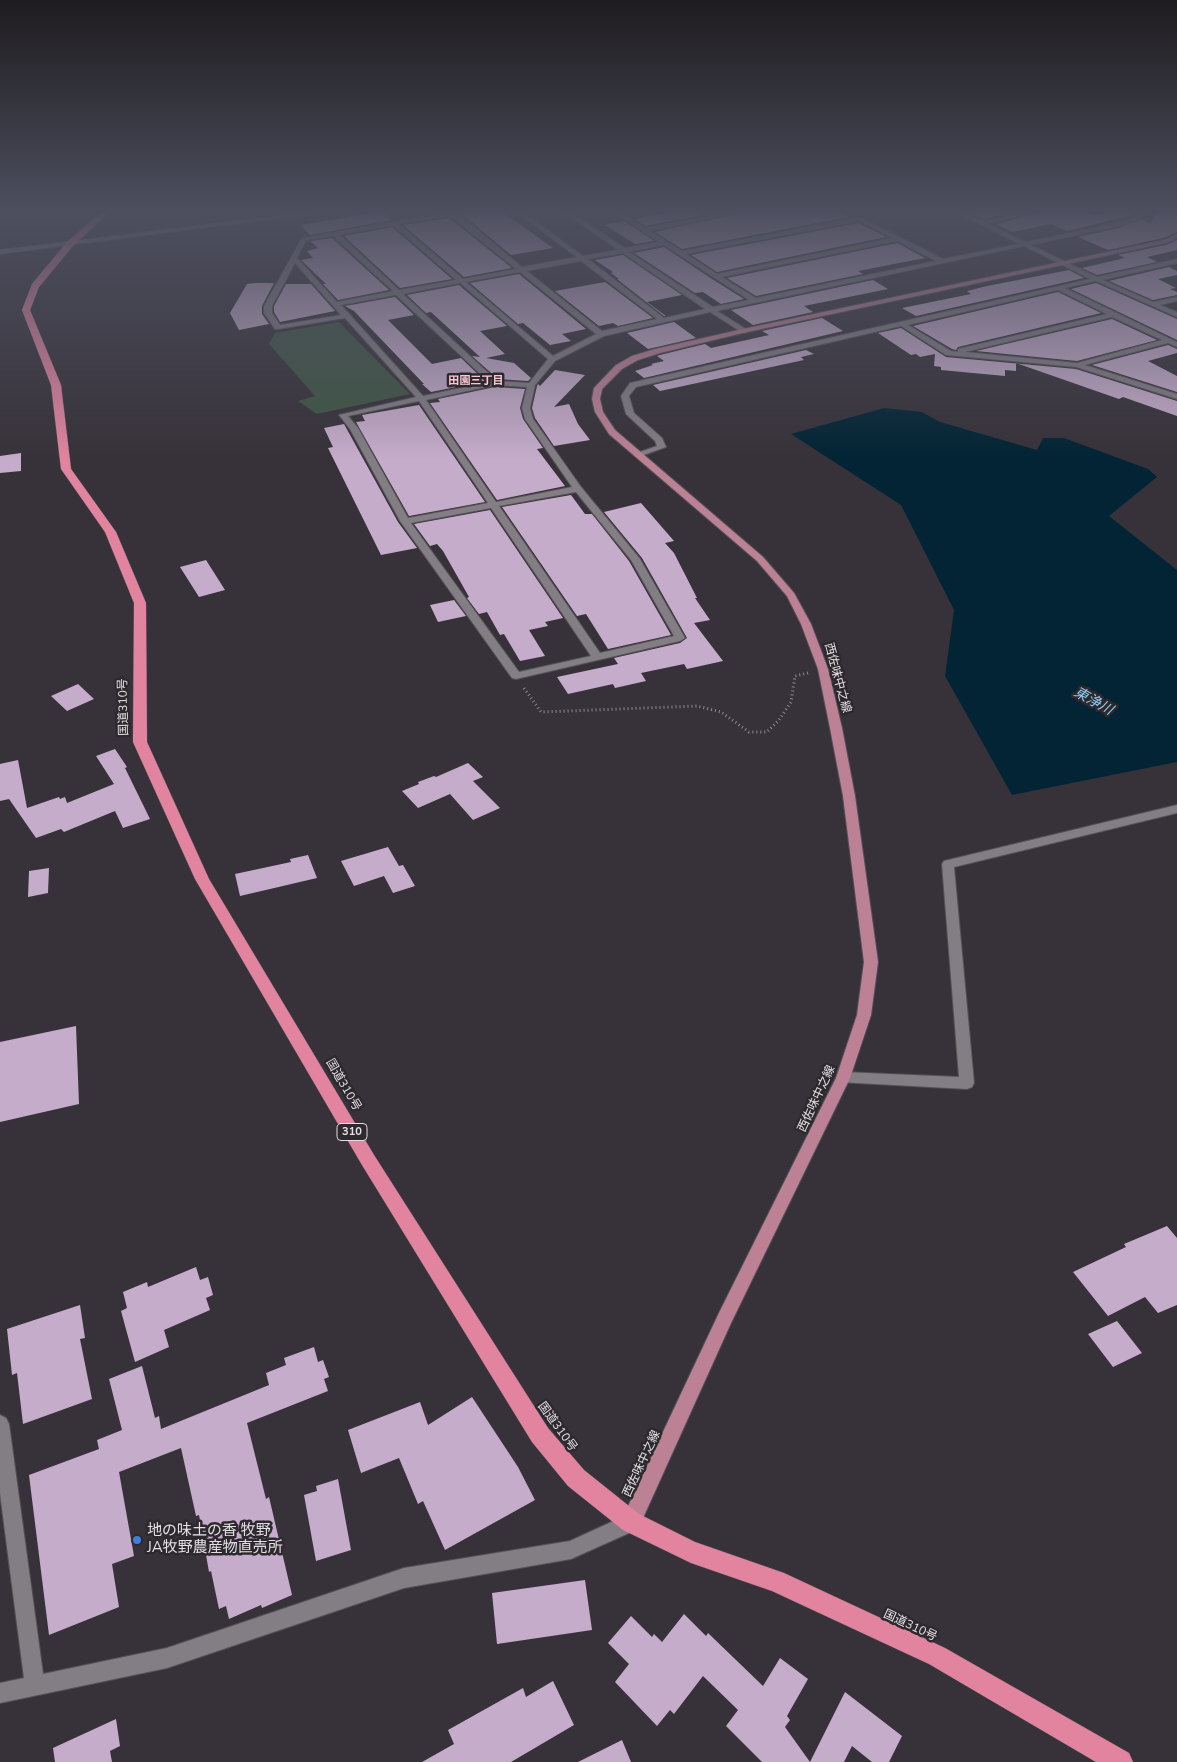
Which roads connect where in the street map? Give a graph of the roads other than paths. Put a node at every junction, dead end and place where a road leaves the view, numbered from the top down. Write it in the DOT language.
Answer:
graph roads {
  1 [pos="32,295"];
  2 [pos="274,295"];
  3 [pos="328,295"];
  4 [pos="385,295"];
  5 [pos="399,295"];
  6 [pos="477,295"];
  7 [pos="553,295"];
  8 [pos="629,295"];
  9 [pos="690,295"];
  10 [pos="745,295"];
  11 [pos="786,295"];
  12 [pos="916,295"];
  13 [pos="1027,295"];
  14 [pos="1074,295"];
  15 [pos="1133,295"];
  16 [pos="1177,299"];
  17 [pos="755,302"];
  18 [pos="336,304"];
  19 [pos="1153,304"];
  20 [pos="711,310"];
  21 [pos="1114,314"];
  22 [pos="346,316"];
  23 [pos="1177,316"];
  24 [pos="661,320"];
  25 [pos="902,324"];
  26 [pos="743,331"];
  27 [pos="601,334"];
  28 [pos="1168,341"];
  29 [pos="1177,345"];
  30 [pos="949,354"];
  31 [pos="552,359"];
  32 [pos="1077,365"];
  33 [pos="494,383"];
  34 [pos="531,385"];
  35 [pos="1177,397"];
  36 [pos="421,398"];
  37 [pos="638,454"];
  38 [pos="578,489"];
  39 [pos="493,504"];
  40 [pos="405,521"];
  41 [pos="597,657"];
  42 [pos="1177,809"];
  43 [pos="843,1078"];
  44 [pos="0,1424"];
  45 [pos="631,1522"];
  46 [pos="35,1686"];
  47 [pos="0,1694"];
  48 [pos="1120,1762"];
  1 -- 45 [label="highway, 国道310号 / 310"];
  2 -- 22 [label="street"];
  3 -- 18 [label="street"];
  4 -- 18 [label="street"];
  5 -- 33 [label="street"];
  6 -- 31 [label="street"];
  7 -- 27 [label="street"];
  8 -- 24 [label="street"];
  9 -- 20 [label="street"];
  10 -- 17 [label="street"];
  11 -- 17 [label="street"];
  12 -- 26 [label="main road, 西佐味中之線"];
  13 -- 25 [label="street"];
  14 -- 21 [label="street"];
  15 -- 19 [label="street"];
  16 -- 19 [label="street"];
  17 -- 20 [label="street"];
  18 -- 22 [label="street"];
  19 -- 23 [label="street"];
  20 -- 24 [label="street"];
  20 -- 26 [label="street"];
  21 -- 28 [label="street"];
  21 -- 30 [label="street"];
  22 -- 36 [label="street"];
  24 -- 27 [label="street"];
  25 -- 30 [label="street"];
  25 -- 37 [label="street"];
  26 -- 37 [label="main road, 西佐味中之線"];
  27 -- 31 [label="street"];
  28 -- 29 [label="street"];
  28 -- 32 [label="street"];
  30 -- 32 [label="street"];
  31 -- 34 [label="street"];
  32 -- 35 [label="street"];
  33 -- 34 [label="street"];
  33 -- 36 [label="street"];
  34 -- 38 [label="street"];
  36 -- 39 [label="street"];
  36 -- 40 [label="street"];
  37 -- 43 [label="main road, 西佐味中之線"];
  38 -- 39 [label="street"];
  38 -- 41 [label="street"];
  39 -- 40 [label="street"];
  39 -- 41 [label="street"];
  40 -- 41 [label="street"];
  42 -- 43 [label="street"];
  43 -- 45 [label="main road, 西佐味中之線"];
  44 -- 46 [label="street"];
  45 -- 46 [label="street"];
  45 -- 48 [label="highway, 国道310号 / 310"];
  46 -- 47 [label="street"];
}
